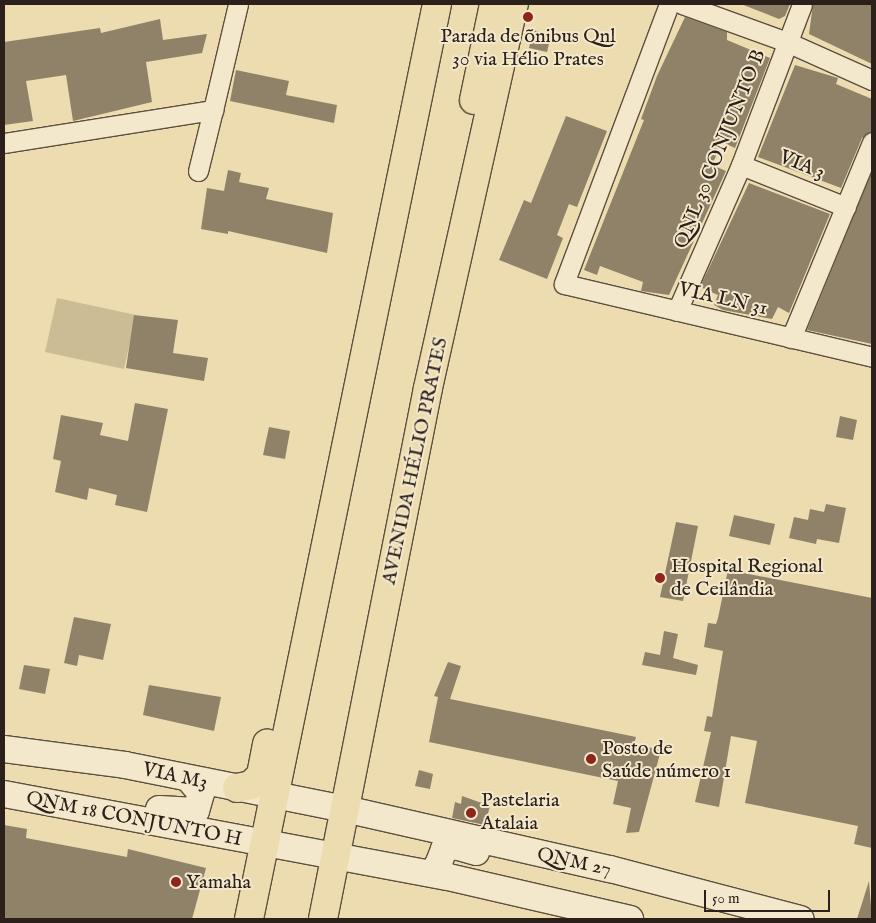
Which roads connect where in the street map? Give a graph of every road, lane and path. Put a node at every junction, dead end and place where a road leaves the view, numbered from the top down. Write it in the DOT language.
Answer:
graph roads {
  1 [pos="238,4"];
  2 [pos="437,4"];
  3 [pos="494,4"];
  4 [pos="514,4"];
  5 [pos="669,4"];
  6 [pos="682,4"];
  7 [pos="802,4"];
  8 [pos="788,42"];
  9 [pos="872,80"];
  10 [pos="213,110"];
  11 [pos="872,142"];
  12 [pos="4,143"];
  13 [pos="741,165"];
  14 [pos="198,171"];
  15 [pos="846,207"];
  16 [pos="467,219"];
  17 [pos="677,311"];
  18 [pos="791,338"];
  19 [pos="872,357"];
  20 [pos="309,628"];
  21 [pos="4,749"];
  22 [pos="4,757"];
  23 [pos="125,765"];
  24 [pos="189,779"];
  25 [pos="237,788"];
  26 [pos="4,794"];
  27 [pos="274,794"];
  28 [pos="47,802"];
  29 [pos="346,809"];
  30 [pos="264,844"];
  31 [pos="336,857"];
  32 [pos="590,865"];
  33 [pos="444,876"];
  34 [pos="249,919"];
  35 [pos="322,919"];
  36 [pos="630,919"];
  37 [pos="800,919"];
  1 -- 10 [label="street"];
  2 -- 20 [label="main road"];
  3 -- 16 [label="main road"];
  4 -- 16 [label="main road, AVENIDA HÉLIO PRATES"];
  5 -- 17 [label="street, VIA LN 31"];
  6 -- 8 [label="street"];
  7 -- 8 [label="street, QNL 30 CONJUNTO B"];
  8 -- 9 [label="street"];
  8 -- 13 [label="street, QNL 30 CONJUNTO B"];
  10 -- 12 [label="street"];
  10 -- 14 [label="street"];
  11 -- 15 [label="street"];
  13 -- 15 [label="street, VIA 3"];
  13 -- 17 [label="street, QNL 30 CONJUNTO B"];
  15 -- 18 [label="street"];
  16 -- 29 [label="main road, AVENIDA HÉLIO PRATES"];
  17 -- 18 [label="street, VIA LN 31"];
  18 -- 19 [label="street, VIA LN 31"];
  20 -- 25 [label="main road"];
  20 -- 27 [label="main road"];
  21 -- 23 [label="main road, VIA M3"];
  22 -- 23 [label="main road"];
  23 -- 24 [label="main road, VIA M3"];
  24 -- 25 [label="main road, VIA M3"];
  24 -- 28 [label="main road"];
  25 -- 27 [label="main road, VIA M3"];
  26 -- 28 [label="main road, QNM 18 CONJUNTO H"];
  27 -- 29 [label="main road, VIA M3"];
  27 -- 30 [label="main road"];
  28 -- 30 [label="main road, QNM 18 CONJUNTO H"];
  29 -- 31 [label="main road, AVENIDA HÉLIO PRATES"];
  29 -- 32 [label="main road, QNM 27"];
  30 -- 31 [label="main road"];
  30 -- 34 [label="main road"];
  31 -- 33 [label="main road"];
  31 -- 35 [label="main road, AVENIDA HÉLIO PRATES"];
  32 -- 33 [label="main road"];
  32 -- 37 [label="main road, QNM 27"];
  33 -- 36 [label="main road"];
}
